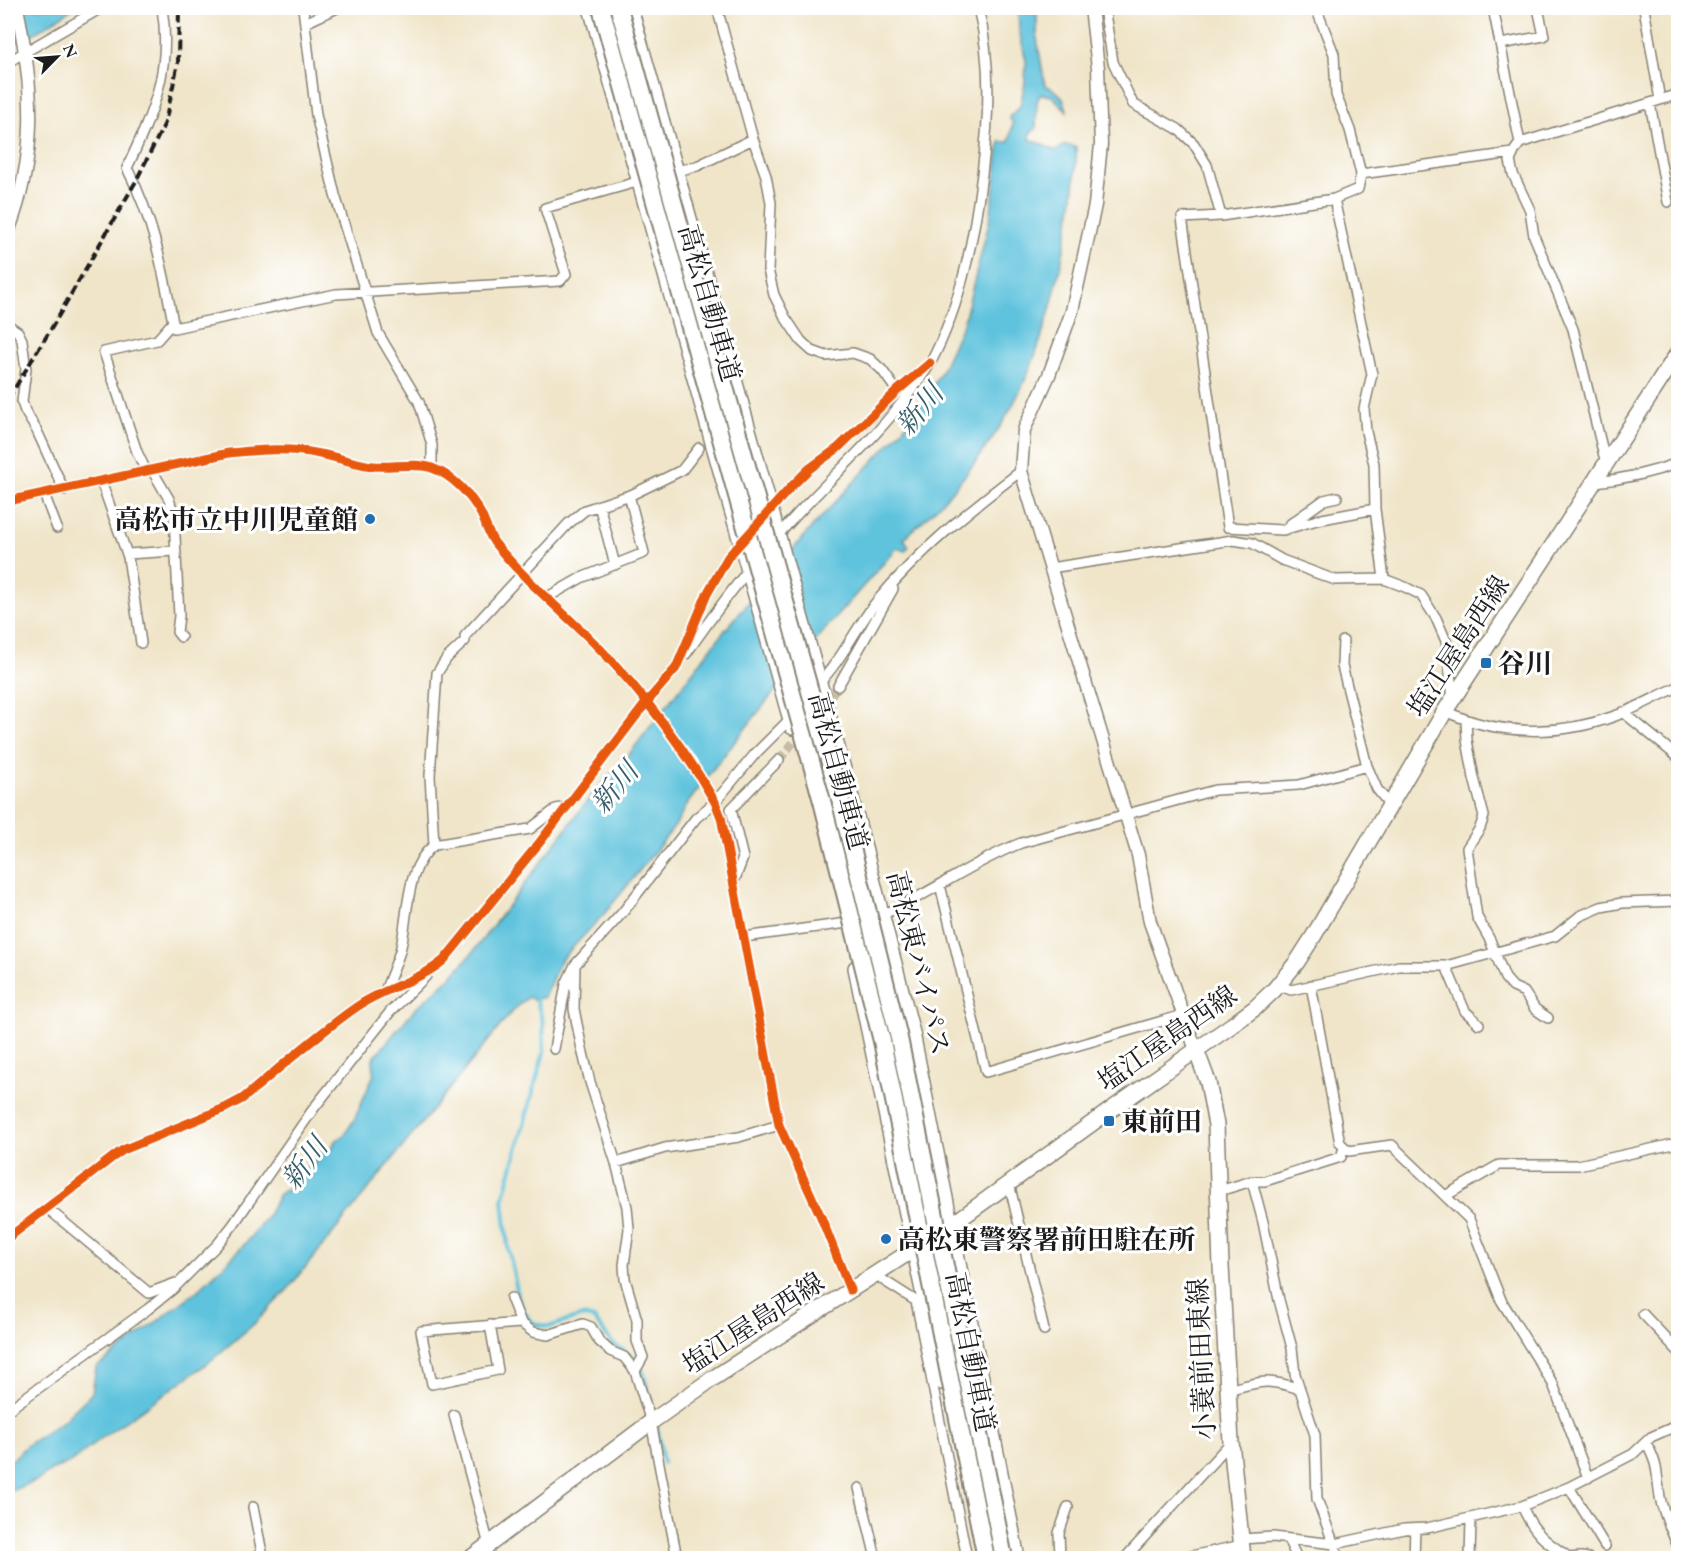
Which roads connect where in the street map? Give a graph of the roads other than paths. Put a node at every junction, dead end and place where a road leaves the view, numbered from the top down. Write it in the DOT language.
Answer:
graph roads {
  1 [pos="18,8"];
  2 [pos="102,8"];
  3 [pos="162,8"];
  4 [pos="303,8"];
  5 [pos="337,8"];
  6 [pos="591,8"];
  7 [pos="601,8"];
  8 [pos="619,8"];
  9 [pos="630,8"];
  10 [pos="717,8"];
  11 [pos="978,8"];
  12 [pos="1091,8"];
  13 [pos="1104,8"];
  14 [pos="1316,8"];
  15 [pos="1493,8"];
  16 [pos="1538,8"];
  17 [pos="1644,8"];
  18 [pos="304,23"];
  19 [pos="1501,44"];
  20 [pos="26,50"];
  21 [pos="8,62"];
  22 [pos="1678,94"];
  23 [pos="1660,100"];
  24 [pos="1650,103"];
  25 [pos="753,139"];
  26 [pos="1520,143"];
  27 [pos="1513,153"];
  28 [pos="677,171"];
  29 [pos="1361,174"];
  30 [pos="639,182"];
  31 [pos="1334,199"];
  32 [pos="1668,202"];
  33 [pos="1221,216"];
  34 [pos="8,232"];
  35 [pos="364,291"];
  36 [pos="173,322"];
  37 [pos="8,324"];
  38 [pos="1678,353"];
  39 [pos="930,363"];
  40 [pos="897,392"];
  41 [pos="699,448"];
  42 [pos="1678,463"];
  43 [pos="1606,464"];
  44 [pos="432,468"];
  45 [pos="149,470"];
  46 [pos="1021,471"];
  47 [pos="101,481"];
  48 [pos="1595,482"];
  49 [pos="790,488"];
  50 [pos="64,490"];
  51 [pos="44,494"];
  52 [pos="629,495"];
  53 [pos="1337,497"];
  54 [pos="8,501"];
  55 [pos="599,505"];
  56 [pos="1375,509"];
  57 [pos="57,528"];
  58 [pos="1283,530"];
  59 [pos="777,537"];
  60 [pos="1233,540"];
  61 [pos="176,551"];
  62 [pos="127,554"];
  63 [pos="728,557"];
  64 [pos="615,565"];
  65 [pos="1050,568"];
  66 [pos="522,575"];
  67 [pos="900,575"];
  68 [pos="749,576"];
  69 [pos="1384,579"];
  70 [pos="546,598"];
  71 [pos="181,637"];
  72 [pos="1344,641"];
  73 [pos="141,643"];
  74 [pos="676,668"];
  75 [pos="817,679"];
  76 [pos="838,686"];
  77 [pos="1678,687"];
  78 [pos="1450,704"];
  79 [pos="648,705"];
  80 [pos="788,711"];
  81 [pos="1623,712"];
  82 [pos="1463,719"];
  83 [pos="1678,757"];
  84 [pos="779,760"];
  85 [pos="1367,766"];
  86 [pos="713,798"];
  87 [pos="1389,804"];
  88 [pos="567,807"];
  89 [pos="1125,815"];
  90 [pos="434,845"];
  91 [pos="734,884"];
  92 [pos="940,885"];
  93 [pos="1678,901"];
  94 [pos="883,915"];
  95 [pos="846,924"];
  96 [pos="744,937"];
  97 [pos="1495,953"];
  98 [pos="575,965"];
  99 [pos="1446,966"];
  100 [pos="430,972"];
  101 [pos="1278,985"];
  102 [pos="1311,985"];
  103 [pos="385,991"];
  104 [pos="1183,1015"];
  105 [pos="1548,1018"];
  106 [pos="1479,1024"];
  107 [pos="554,1049"];
  108 [pos="1196,1050"];
  109 [pos="779,1125"];
  110 [pos="1678,1143"];
  111 [pos="1344,1148"];
  112 [pos="616,1163"];
  113 [pos="1252,1181"];
  114 [pos="1009,1183"];
  115 [pos="1219,1191"];
  116 [pos="1450,1192"];
  117 [pos="47,1208"];
  118 [pos="950,1226"];
  119 [pos="8,1238"];
  120 [pos="915,1249"];
  121 [pos="875,1275"];
  122 [pos="181,1281"];
  123 [pos="850,1290"];
  124 [pos="511,1298"];
  125 [pos="1643,1314"];
  126 [pos="521,1323"];
  127 [pos="490,1325"];
  128 [pos="1044,1330"];
  129 [pos="1678,1351"];
  130 [pos="635,1371"];
  131 [pos="1300,1389"];
  132 [pos="1228,1390"];
  133 [pos="8,1410"];
  134 [pos="454,1415"];
  135 [pos="651,1422"];
  136 [pos="1678,1425"];
  137 [pos="1231,1442"];
  138 [pos="1646,1443"];
  139 [pos="1588,1478"];
  140 [pos="1569,1487"];
  141 [pos="860,1488"];
  142 [pos="1522,1506"];
  143 [pos="253,1507"];
  144 [pos="1068,1507"];
  145 [pos="1472,1519"];
  146 [pos="1415,1529"];
  147 [pos="1288,1539"];
  148 [pos="1335,1544"];
  149 [pos="489,1545"];
  150 [pos="1605,1546"];
  151 [pos="1678,1546"];
  152 [pos="1242,1547"];
  153 [pos="263,1558"];
  154 [pos="471,1558"];
  155 [pos="676,1558"];
  156 [pos="876,1558"];
  157 [pos="967,1558"];
  158 [pos="978,1558"];
  159 [pos="986,1558"];
  160 [pos="1004,1558"];
  161 [pos="1017,1558"];
  162 [pos="1060,1558"];
  163 [pos="1125,1558"];
  164 [pos="1182,1558"];
  165 [pos="1297,1558"];
  166 [pos="1339,1558"];
  167 [pos="1414,1558"];
  168 [pos="1470,1558"];
  169 [pos="1570,1558"];
  170 [pos="1588,1558"];
  1 -- 20 [label="street"];
  2 -- 20 [label="street"];
  3 -- 36 [label="street"];
  4 -- 18 [label="street"];
  5 -- 18 [label="street"];
  6 -- 30 [label="main road"];
  7 -- 159 [label="highway, 高松自動車道, bridge"];
  8 -- 160 [label="highway, 高松自動車道, bridge"];
  9 -- 28 [label="main road, 高松東バイパス"];
  10 -- 25 [label="street"];
  11 -- 39 [label="street"];
  12 -- 46 [label="street"];
  13 -- 33 [label="street"];
  14 -- 29 [label="street"];
  15 -- 19 [label="street"];
  16 -- 19 [label="street"];
  17 -- 23 [label="street"];
  18 -- 35 [label="street"];
  19 -- 26 [label="street"];
  20 -- 21 [label="street"];
  20 -- 34 [label="street"];
  22 -- 23 [label="street"];
  23 -- 24 [label="street"];
  24 -- 26 [label="street"];
  24 -- 32 [label="street"];
  25 -- 28 [label="street"];
  25 -- 40 [label="street"];
  26 -- 27 [label="street"];
  27 -- 29 [label="street"];
  27 -- 43 [label="street"];
  28 -- 30 [label="street"];
  28 -- 59 [label="main road, 高松東バイパス"];
  29 -- 31 [label="street"];
  30 -- 35 [label="street"];
  30 -- 68 [label="main road"];
  31 -- 33 [label="street"];
  31 -- 56 [label="street"];
  33 -- 58 [label="street"];
  35 -- 36 [label="street"];
  35 -- 44 [label="street"];
  36 -- 45 [label="street"];
  37 -- 50 [label="street"];
  38 -- 43 [label="main road, 塩江屋島西線"];
  39 -- 40 [label="street"];
  39 -- 59 [label="street"];
  40 -- 49 [label="street"];
  41 -- 52 [label="street"];
  42 -- 48 [label="street"];
  43 -- 48 [label="main road, 塩江屋島西線"];
  44 -- 45 [label="street"];
  44 -- 66 [label="street"];
  45 -- 47 [label="street"];
  45 -- 61 [label="street"];
  46 -- 65 [label="street"];
  46 -- 67 [label="street"];
  47 -- 50 [label="street"];
  47 -- 62 [label="street"];
  48 -- 78 [label="main road, 塩江屋島西線"];
  50 -- 51 [label="street"];
  51 -- 54 [label="street"];
  51 -- 57 [label="street"];
  52 -- 55 [label="street"];
  52 -- 64 [label="street"];
  53 -- 58 [label="street"];
  55 -- 64 [label="street"];
  55 -- 66 [label="street"];
  56 -- 58 [label="street"];
  56 -- 69 [label="street"];
  58 -- 60 [label="street"];
  59 -- 68 [label="street"];
  59 -- 75 [label="main road, 高松東バイパス"];
  60 -- 65 [label="street"];
  60 -- 69 [label="street"];
  61 -- 62 [label="street"];
  61 -- 71 [label="street"];
  62 -- 73 [label="street"];
  63 -- 74 [label="street"];
  64 -- 70 [label="street"];
  65 -- 89 [label="street"];
  66 -- 70 [label="street"];
  66 -- 90 [label="street"];
  67 -- 75 [label="street"];
  67 -- 76 [label="street"];
  68 -- 74 [label="street"];
  68 -- 80 [label="main road"];
  69 -- 78 [label="street"];
  70 -- 79 [label="street"];
  72 -- 85 [label="street"];
  74 -- 79 [label="street"];
  75 -- 94 [label="main road, 高松東バイパス"];
  77 -- 81 [label="street"];
  78 -- 82 [label="street"];
  78 -- 87 [label="main road, 塩江屋島西線"];
  79 -- 86 [label="street"];
  79 -- 88 [label="street"];
  80 -- 86 [label="street"];
  80 -- 95 [label="main road"];
  81 -- 82 [label="street"];
  81 -- 83 [label="street"];
  82 -- 97 [label="street"];
  84 -- 91 [label="street"];
  85 -- 87 [label="street"];
  85 -- 89 [label="street"];
  86 -- 91 [label="street"];
  86 -- 98 [label="street"];
  87 -- 101 [label="main road, 塩江屋島西線"];
  88 -- 90 [label="street"];
  88 -- 100 [label="street"];
  89 -- 92 [label="street"];
  89 -- 104 [label="street"];
  90 -- 103 [label="street"];
  91 -- 96 [label="street"];
  92 -- 94 [label="street"];
  92 -- 104 [label="street"];
  93 -- 97 [label="street"];
  94 -- 95 [label="street"];
  94 -- 118 [label="main road, 高松東バイパス"];
  95 -- 96 [label="street"];
  95 -- 120 [label="main road"];
  96 -- 109 [label="street"];
  97 -- 99 [label="street"];
  97 -- 105 [label="street"];
  98 -- 107 [label="street"];
  98 -- 112 [label="street"];
  99 -- 102 [label="street"];
  99 -- 106 [label="street"];
  100 -- 103 [label="street"];
  100 -- 122 [label="street"];
  101 -- 102 [label="street"];
  101 -- 108 [label="main road, 塩江屋島西線"];
  102 -- 111 [label="street"];
  103 -- 117 [label="street"];
  104 -- 108 [label="street"];
  108 -- 114 [label="main road, 塩江屋島西線"];
  108 -- 115 [label="main road, 小蓑前田東線"];
  109 -- 112 [label="street"];
  109 -- 123 [label="street"];
  110 -- 116 [label="street"];
  111 -- 113 [label="street"];
  111 -- 116 [label="street"];
  112 -- 130 [label="street"];
  113 -- 115 [label="street"];
  113 -- 131 [label="street"];
  114 -- 118 [label="main road, 塩江屋島西線"];
  114 -- 128 [label="street"];
  115 -- 132 [label="main road, 小蓑前田東線"];
  116 -- 139 [label="street"];
  117 -- 119 [label="street"];
  117 -- 122 [label="street"];
  118 -- 120 [label="main road, 塩江屋島西線"];
  118 -- 161 [label="main road, 高松東バイパス"];
  120 -- 121 [label="main road, 塩江屋島西線"];
  120 -- 158 [label="main road"];
  121 -- 123 [label="main road, 塩江屋島西線"];
  121 -- 157 [label="street"];
  122 -- 133 [label="street"];
  123 -- 135 [label="main road, 塩江屋島西線"];
  124 -- 126 [label="street"];
  125 -- 129 [label="street"];
  126 -- 127 [label="street"];
  126 -- 130 [label="street"];
  127 -- 127 [label="street"];
  130 -- 135 [label="street"];
  131 -- 132 [label="street"];
  131 -- 148 [label="street"];
  132 -- 137 [label="main road, 小蓑前田東線"];
  134 -- 149 [label="street"];
  135 -- 149 [label="main road, 塩江屋島西線"];
  135 -- 155 [label="street"];
  136 -- 138 [label="street"];
  137 -- 152 [label="main road, 小蓑前田東線"];
  137 -- 163 [label="street"];
  138 -- 139 [label="street"];
  138 -- 151 [label="street"];
  139 -- 140 [label="street"];
  140 -- 142 [label="street"];
  140 -- 150 [label="street"];
  141 -- 156 [label="street"];
  142 -- 145 [label="street"];
  142 -- 169 [label="street"];
  143 -- 153 [label="street"];
  144 -- 162 [label="street"];
  145 -- 146 [label="street"];
  145 -- 168 [label="street"];
  146 -- 148 [label="street"];
  146 -- 167 [label="street"];
  147 -- 148 [label="street"];
  147 -- 152 [label="street"];
  147 -- 165 [label="street"];
  148 -- 166 [label="street"];
  149 -- 154 [label="main road, 塩江屋島西線"];
  152 -- 164 [label="street"];
  169 -- 170 [label="street"];
}
